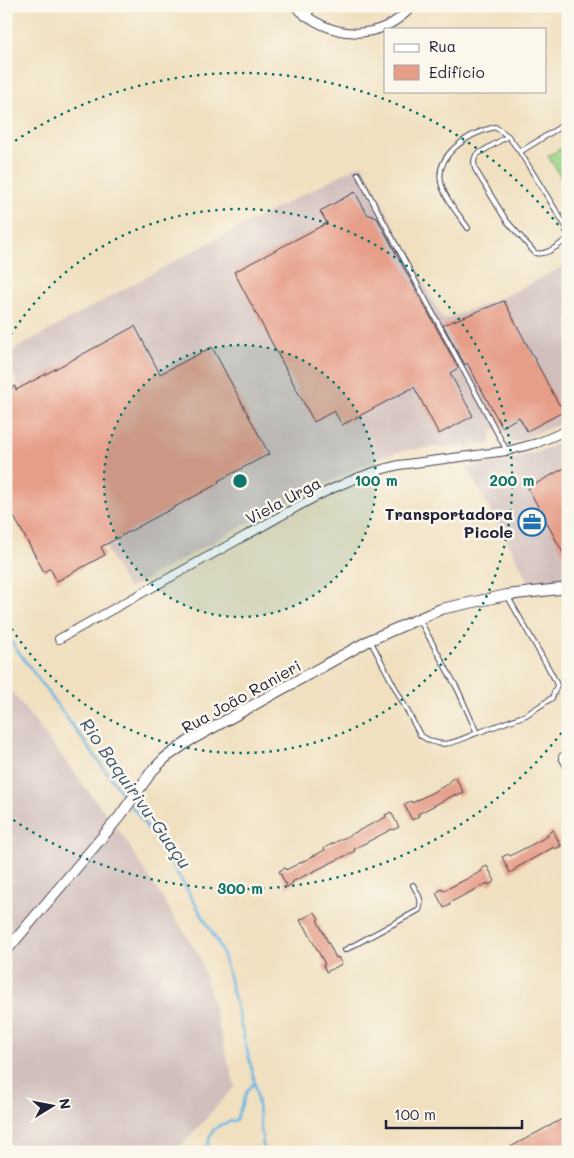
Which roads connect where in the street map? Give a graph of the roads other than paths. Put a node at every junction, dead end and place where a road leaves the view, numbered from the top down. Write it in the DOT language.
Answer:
graph roads {
  1 [pos="294,6"];
  2 [pos="313,6"];
  3 [pos="413,6"];
  4 [pos="305,16"];
  5 [pos="568,122"];
  6 [pos="508,136"];
  7 [pos="520,152"];
  8 [pos="358,174"];
  9 [pos="468,228"];
  10 [pos="568,230"];
  11 [pos="568,239"];
  12 [pos="568,430"];
  13 [pos="507,451"];
  14 [pos="568,588"];
  15 [pos="507,595"];
  16 [pos="418,618"];
  17 [pos="59,639"];
  18 [pos="370,640"];
  19 [pos="477,733"];
  20 [pos="563,757"];
  21 [pos="568,766"];
  22 [pos="413,885"];
  23 [pos="6,950"];
  24 [pos="345,950"];
  1 -- 4 [label="street"];
  2 -- 4 [label="street"];
  3 -- 4 [label="street"];
  5 -- 7 [label="lane"];
  6 -- 7 [label="lane"];
  6 -- 9 [label="lane"];
  6 -- 11 [label="lane"];
  7 -- 10 [label="lane"];
  8 -- 13 [label="lane"];
  12 -- 13 [label="street, Viela Urga"];
  13 -- 17 [label="street, Viela Urga"];
  14 -- 15 [label="street, Rua João Ranieri"];
  15 -- 16 [label="street, Rua João Ranieri"];
  15 -- 19 [label="lane"];
  16 -- 18 [label="street, Rua João Ranieri"];
  16 -- 19 [label="lane"];
  18 -- 19 [label="lane"];
  18 -- 23 [label="street, Rua João Ranieri"];
  20 -- 21 [label="street"];
  22 -- 24 [label="lane"];
}
